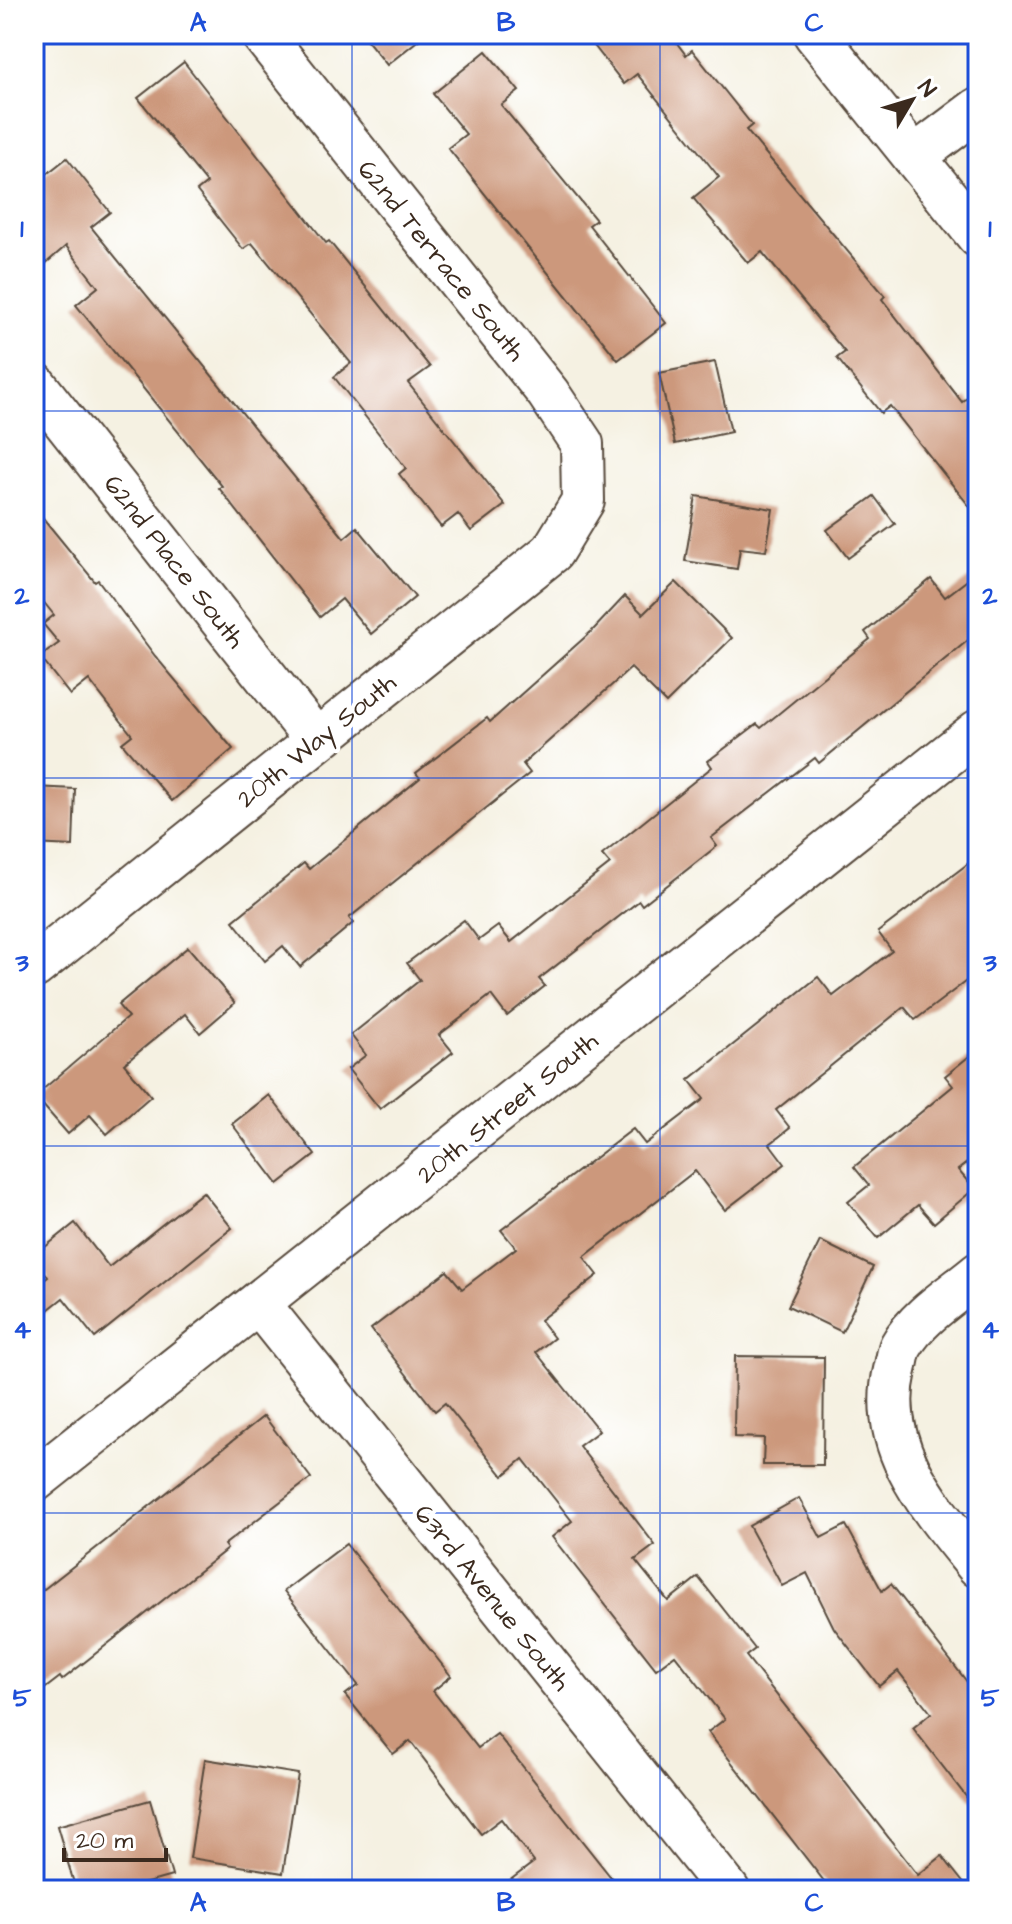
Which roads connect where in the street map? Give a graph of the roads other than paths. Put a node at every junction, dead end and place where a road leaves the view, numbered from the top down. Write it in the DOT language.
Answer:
graph roads {
  1 [pos="262,34"];
  2 [pos="815,34"];
  3 [pos="978,109"];
  4 [pos="914,157"];
  5 [pos="978,236"];
  6 [pos="34,383"];
  7 [pos="583,501"];
  8 [pos="978,731"];
  9 [pos="316,740"];
  10 [pos="34,967"];
  11 [pos="978,1274"];
  12 [pos="259,1304"];
  13 [pos="34,1481"];
  14 [pos="978,1566"];
  15 [pos="728,1890"];
  1 -- 7 [label="street, 62nd Terrace South"];
  2 -- 4 [label="street"];
  3 -- 4 [label="street"];
  4 -- 5 [label="street"];
  6 -- 9 [label="street, 62nd Place South"];
  7 -- 9 [label="street, 20th Way South"];
  8 -- 12 [label="street, 20th Street South"];
  9 -- 10 [label="street, 20th Way South"];
  11 -- 14 [label="street"];
  12 -- 13 [label="street, 20th Street South"];
  12 -- 15 [label="street, 63rd Avenue South"];
}
